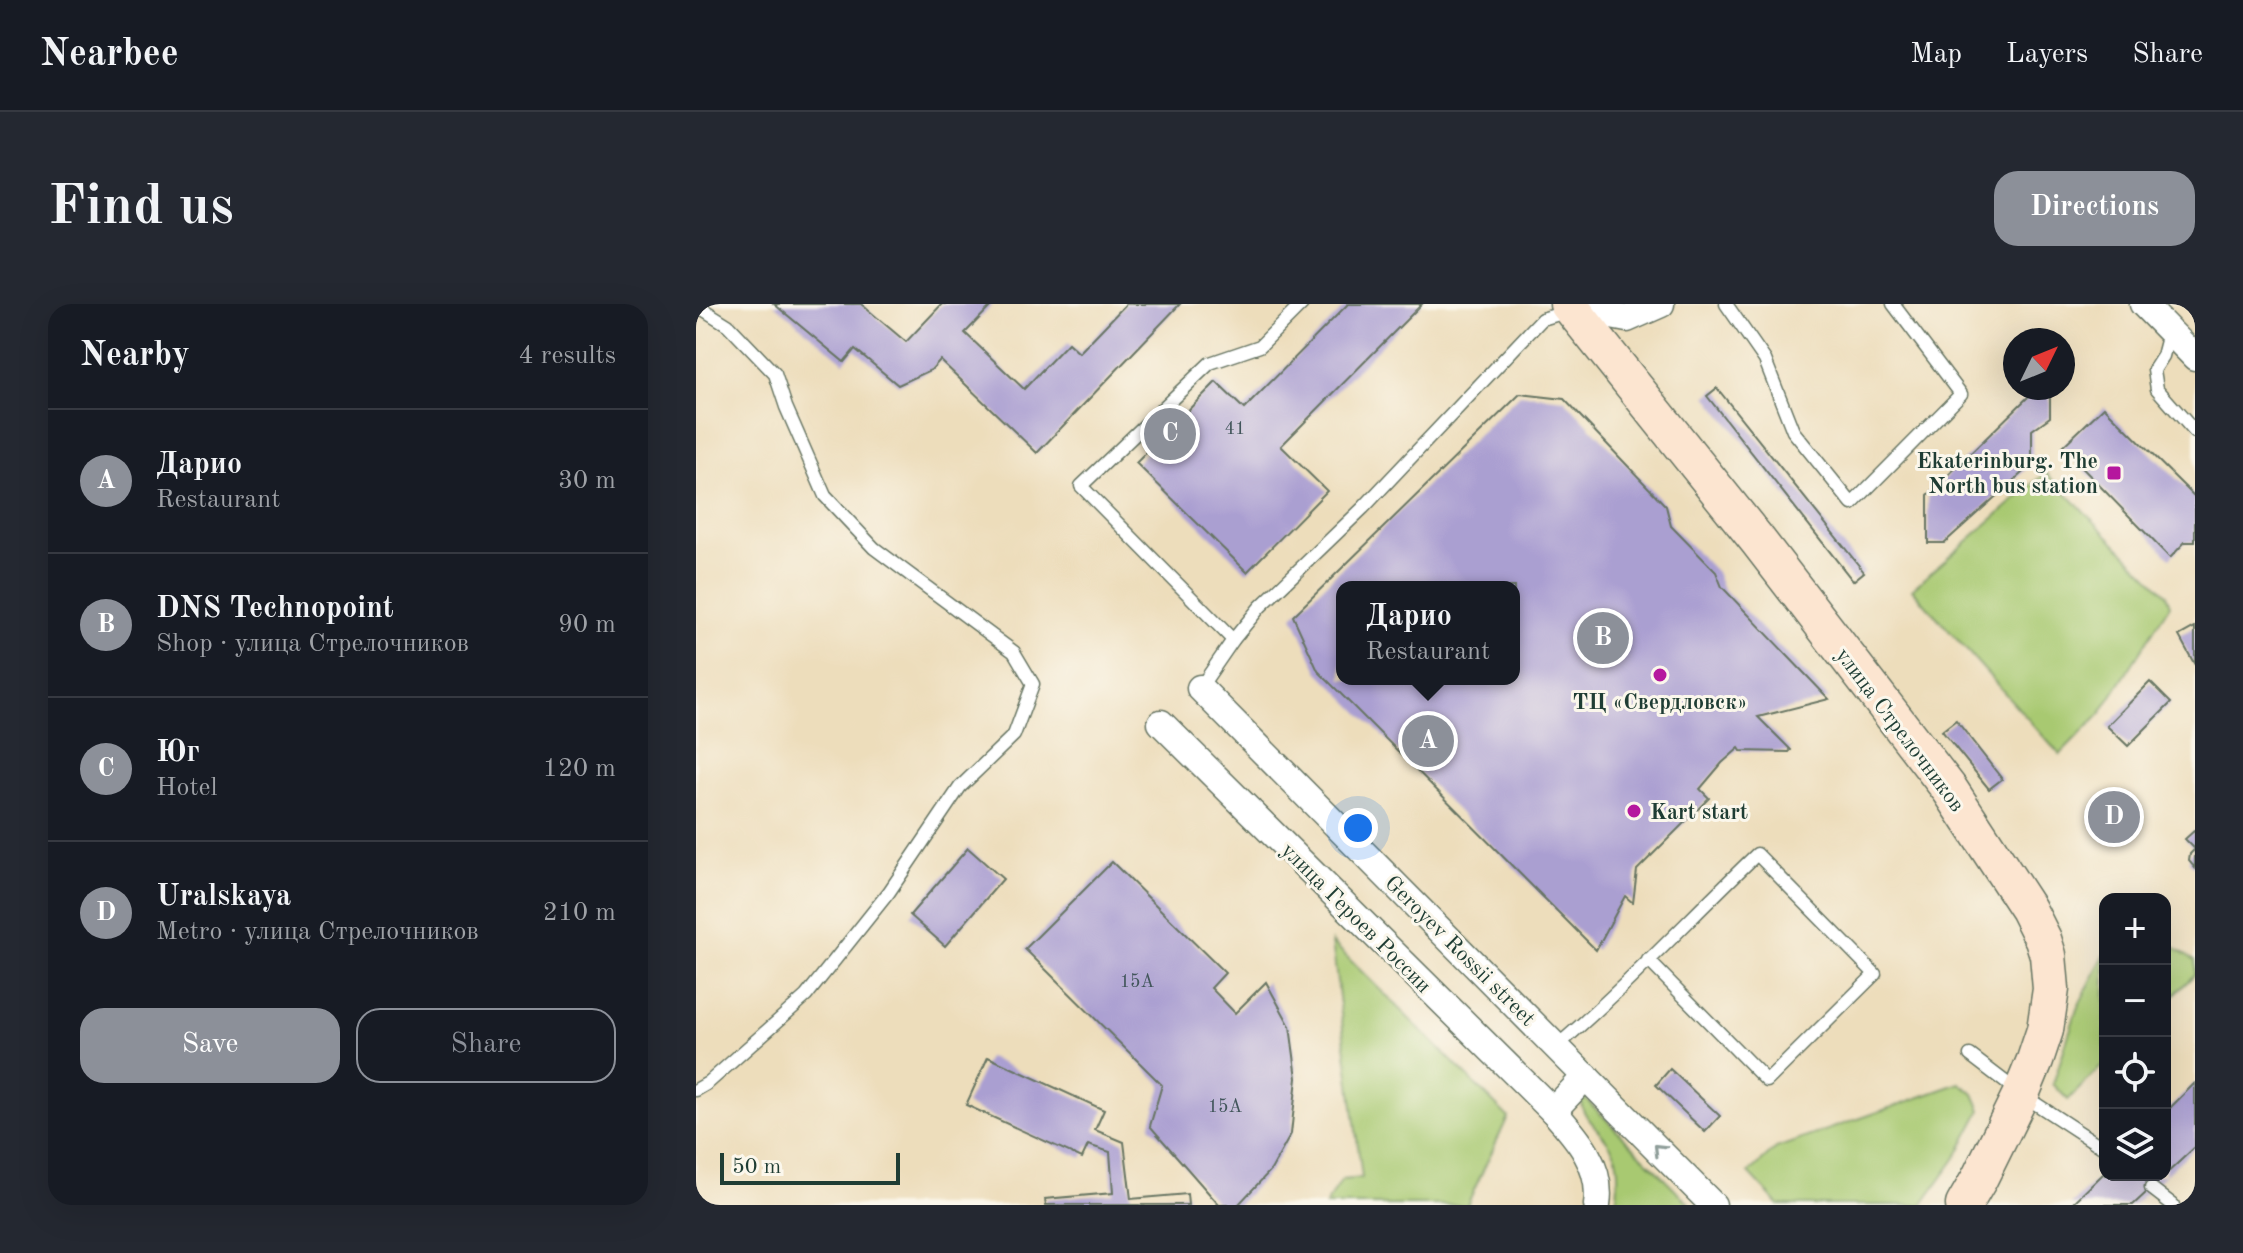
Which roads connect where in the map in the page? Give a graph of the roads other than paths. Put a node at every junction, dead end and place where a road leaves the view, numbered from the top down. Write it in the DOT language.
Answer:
graph roads {
  1 [pos="1302,304"];
  2 [pos="1661,304"];
  3 [pos="1726,304"];
  4 [pos="1893,304"];
  5 [pos="2143,304"];
  6 [pos="696,305"];
  7 [pos="1571,307"];
  8 [pos="2169,330"];
  9 [pos="2195,357"];
  10 [pos="2195,432"];
  11 [pos="1233,640"];
  12 [pos="1200,688"];
  13 [pos="1161,723"];
  14 [pos="1648,960"];
  15 [pos="1557,1046"];
  16 [pos="1970,1055"];
  17 [pos="1586,1076"];
  18 [pos="696,1090"];
  19 [pos="2021,1094"];
  20 [pos="1553,1111"];
  21 [pos="2099,1145"];
  22 [pos="2151,1188"];
  23 [pos="1597,1205"];
  24 [pos="1713,1205"];
  25 [pos="1964,1205"];
  26 [pos="2173,1205"];
  1 -- 11 [label="lane"];
  2 -- 7 [label="street"];
  3 -- 4 [label="lane"];
  5 -- 8 [label="street"];
  6 -- 18 [label="lane"];
  7 -- 11 [label="lane"];
  7 -- 19 [label="main road, улица Стрелочников"];
  8 -- 9 [label="street"];
  8 -- 10 [label="lane"];
  11 -- 12 [label="lane"];
  12 -- 15 [label="street, Geroyev Rossii street"];
  13 -- 20 [label="street, улица Героев России"];
  14 -- 14 [label="lane"];
  14 -- 15 [label="lane"];
  15 -- 17 [label="street, Geroyev Rossii street"];
  16 -- 19 [label="lane"];
  17 -- 20 [label="street"];
  24 -- 17 [label="street, one-way"];
  19 -- 21 [label="lane"];
  19 -- 25 [label="main road, улица Стрелочников"];
  20 -- 23 [label="street, улица Героев России"];
  22 -- 26 [label="lane"];
}
